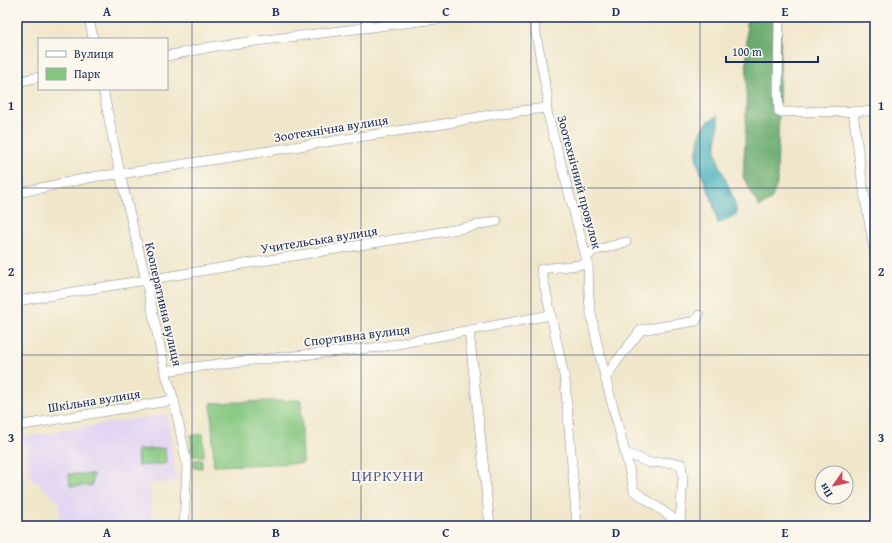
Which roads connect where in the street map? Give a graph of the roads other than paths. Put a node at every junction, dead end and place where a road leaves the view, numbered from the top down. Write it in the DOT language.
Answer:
graph roads {
  1 [pos="88,17"];
  2 [pos="366,17"];
  3 [pos="454,17"];
  4 [pos="533,17"];
  5 [pos="779,17"];
  6 [pos="364,28"];
  7 [pos="93,38"];
  8 [pos="168,56"];
  9 [pos="38,77"];
  10 [pos="17,82"];
  11 [pos="104,90"];
  12 [pos="546,108"];
  13 [pos="853,111"];
  14 [pos="875,111"];
  15 [pos="120,174"];
  16 [pos="17,193"];
  17 [pos="497,221"];
  18 [pos="626,242"];
  19 [pos="875,256"];
  20 [pos="587,260"];
  21 [pos="146,280"];
  22 [pos="17,301"];
  23 [pos="550,315"];
  24 [pos="699,315"];
  25 [pos="469,330"];
  26 [pos="165,371"];
  27 [pos="606,379"];
  28 [pos="174,400"];
  29 [pos="17,426"];
  30 [pos="626,453"];
  31 [pos="680,524"];
  32 [pos="184,526"];
  33 [pos="490,526"];
  34 [pos="577,526"];
  1 -- 7 [label="street"];
  2 -- 6 [label="street"];
  3 -- 6 [label="street"];
  4 -- 12 [label="street, Зоотехнічний провулок"];
  5 -- 13 [label="street"];
  6 -- 8 [label="street"];
  9 -- 10 [label="street"];
  11 -- 15 [label="street, Кооперативна вулиця"];
  12 -- 15 [label="street, Зоотехнічна вулиця"];
  12 -- 20 [label="street, Зоотехнічний провулок"];
  13 -- 14 [label="street"];
  13 -- 19 [label="street"];
  15 -- 16 [label="street, Зоотехнічна вулиця"];
  15 -- 21 [label="street, Кооперативна вулиця"];
  17 -- 21 [label="street, Учительська вулиця"];
  18 -- 20 [label="street"];
  20 -- 23 [label="street, Зоотехнічний провулок"];
  20 -- 27 [label="street"];
  21 -- 22 [label="street, Учительська вулиця"];
  21 -- 26 [label="street, Кооперативна вулиця"];
  23 -- 25 [label="street, Спортивна вулиця"];
  23 -- 34 [label="street, Зоотехнічний провулок"];
  24 -- 27 [label="street"];
  25 -- 26 [label="street, Спортивна вулиця"];
  25 -- 33 [label="street"];
  26 -- 28 [label="street, Кооперативна вулиця"];
  27 -- 30 [label="street"];
  28 -- 29 [label="street, Шкільна вулиця"];
  28 -- 32 [label="street, Кооперативна вулиця"];
  30 -- 31 [label="street"];
  30 -- 31 [label="street"];
}
